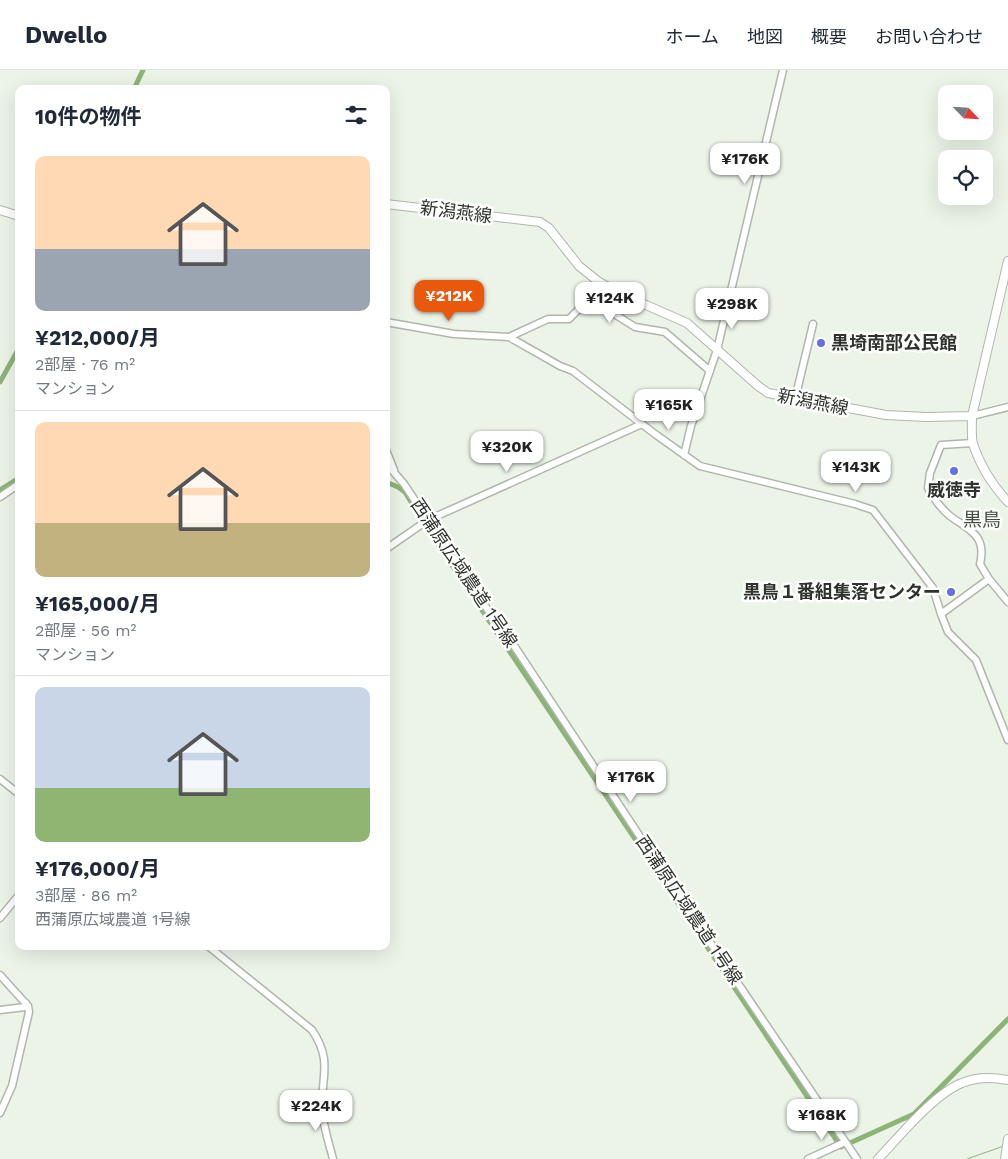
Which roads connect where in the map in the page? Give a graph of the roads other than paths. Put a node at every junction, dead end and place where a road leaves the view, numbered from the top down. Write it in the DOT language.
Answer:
graph roads {
  1 [pos="783,70"];
  2 [pos="390,204"];
  3 [pos="0,210"];
  4 [pos="15,215"];
  5 [pos="1008,261"];
  6 [pos="390,323"];
  7 [pos="813,324"];
  8 [pos="509,337"];
  9 [pos="716,350"];
  10 [pos="710,371"];
  11 [pos="795,399"];
  12 [pos="1008,407"];
  13 [pos="972,416"];
  14 [pos="642,424"];
  15 [pos="973,443"];
  16 [pos="684,455"];
  17 [pos="390,460"];
  18 [pos="390,466"];
  19 [pos="394,470"];
  20 [pos="15,487"];
  21 [pos="0,497"];
  22 [pos="1008,502"];
  23 [pos="428,520"];
  24 [pos="390,547"];
  25 [pos="989,579"];
  26 [pos="1008,602"];
  27 [pos="941,614"];
  28 [pos="1008,740"];
  29 [pos="0,779"];
  30 [pos="15,791"];
  31 [pos="15,900"];
  32 [pos="0,918"];
  33 [pos="213,950"];
  34 [pos="0,975"];
  35 [pos="26,1003"];
  36 [pos="0,1010"];
  37 [pos="1008,1080"];
  38 [pos="3,1101"];
  39 [pos="0,1113"];
  40 [pos="1008,1139"];
  41 [pos="845,1142"];
  42 [pos="333,1159"];
  43 [pos="808,1159"];
  44 [pos="857,1159"];
  45 [pos="878,1159"];
  46 [pos="1005,1159"];
  1 -- 9 [label="street"];
  2 -- 9 [label="main road, 新潟燕線"];
  3 -- 4 [label="main road"];
  5 -- 13 [label="main road"];
  6 -- 8 [label="street"];
  7 -- 11 [label="street"];
  8 -- 10 [label="street"];
  8 -- 14 [label="street"];
  9 -- 10 [label="street"];
  9 -- 11 [label="main road, 新潟燕線"];
  10 -- 16 [label="street"];
  11 -- 13 [label="main road, 新潟燕線"];
  12 -- 13 [label="street"];
  13 -- 15 [label="main road"];
  14 -- 16 [label="street"];
  14 -- 23 [label="street"];
  15 -- 22 [label="main road"];
  15 -- 25 [label="street"];
  16 -- 27 [label="street"];
  17 -- 19 [label="street"];
  18 -- 19 [label="street, 西蒲原広域農道 1号線"];
  19 -- 23 [label="street, 西蒲原広域農道 1号線"];
  20 -- 21 [label="street"];
  23 -- 24 [label="street"];
  23 -- 41 [label="street, 西蒲原広域農道 1号線"];
  25 -- 26 [label="street"];
  25 -- 27 [label="street"];
  27 -- 28 [label="street"];
  29 -- 30 [label="street"];
  31 -- 32 [label="street"];
  33 -- 42 [label="street"];
  34 -- 35 [label="street"];
  35 -- 36 [label="street"];
  35 -- 38 [label="street"];
  37 -- 45 [label="main road"];
  38 -- 39 [label="street"];
  40 -- 46 [label="main road"];
  41 -- 43 [label="street"];
  41 -- 44 [label="street, 西蒲原広域農道 1号線"];
}
